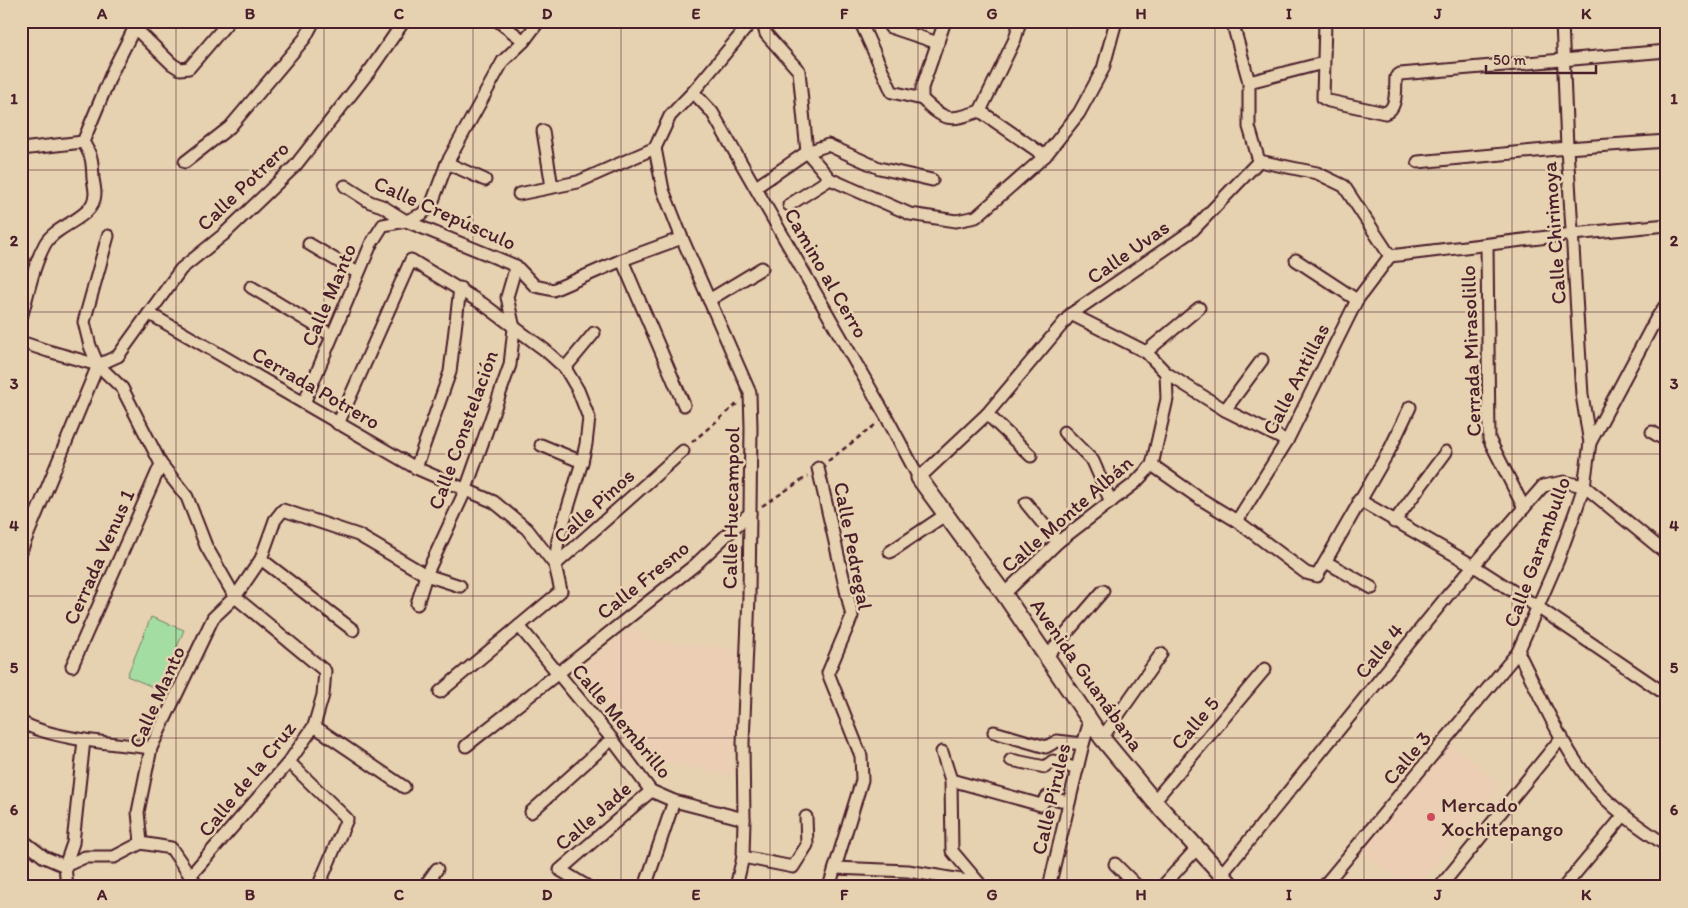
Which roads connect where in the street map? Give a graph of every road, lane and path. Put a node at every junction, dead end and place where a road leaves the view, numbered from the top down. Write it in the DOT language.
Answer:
graph roads {
  1 [pos="229,21"];
  2 [pos="314,21"];
  3 [pos="404,21"];
  4 [pos="498,21"];
  5 [pos="539,21"];
  6 [pos="752,21"];
  7 [pos="762,21"];
  8 [pos="860,21"];
  9 [pos="945,21"];
  10 [pos="1020,21"];
  11 [pos="1116,21"];
  12 [pos="1232,21"];
  13 [pos="1325,21"];
  14 [pos="1562,21"];
  15 [pos="137,25"];
  16 [pos="890,27"];
  17 [pos="524,40"];
  18 [pos="938,43"];
  19 [pos="1667,51"];
  20 [pos="1563,59"];
  21 [pos="1323,63"];
  22 [pos="1249,82"];
  23 [pos="693,92"];
  24 [pos="922,99"];
  25 [pos="980,111"];
  26 [pos="543,131"];
  27 [pos="1667,141"];
  28 [pos="83,142"];
  29 [pos="655,148"];
  30 [pos="1567,148"];
  31 [pos="21,149"];
  32 [pos="807,152"];
  33 [pos="1045,156"];
  34 [pos="1260,161"];
  35 [pos="185,162"];
  36 [pos="447,162"];
  37 [pos="1418,162"];
  38 [pos="830,179"];
  39 [pos="485,180"];
  40 [pos="932,180"];
  41 [pos="345,186"];
  42 [pos="552,187"];
  43 [pos="756,187"];
  44 [pos="519,194"];
  45 [pos="789,205"];
  46 [pos="406,221"];
  47 [pos="1667,226"];
  48 [pos="1573,234"];
  49 [pos="108,236"];
  50 [pos="682,238"];
  51 [pos="310,244"];
  52 [pos="1487,244"];
  53 [pos="1390,256"];
  54 [pos="622,260"];
  55 [pos="1296,260"];
  56 [pos="516,266"];
  57 [pos="762,268"];
  58 [pos="358,273"];
  59 [pos="251,287"];
  60 [pos="460,288"];
  61 [pos="709,300"];
  62 [pos="1357,300"];
  63 [pos="1667,303"];
  64 [pos="1199,308"];
  65 [pos="150,314"];
  66 [pos="1071,314"];
  67 [pos="21,318"];
  68 [pos="514,328"];
  69 [pos="594,333"];
  70 [pos="331,335"];
  71 [pos="21,342"];
  72 [pos="1146,352"];
  73 [pos="1262,360"];
  74 [pos="98,365"];
  75 [pos="565,368"];
  76 [pos="1166,373"];
  77 [pos="750,393"];
  78 [pos="304,403"];
  79 [pos="684,405"];
  80 [pos="1410,407"];
  81 [pos="1226,410"];
  82 [pos="987,414"];
  83 [pos="338,424"];
  84 [pos="1064,432"];
  85 [pos="1652,432"];
  86 [pos="1667,440"];
  87 [pos="1287,441"];
  88 [pos="1590,443"];
  89 [pos="541,445"];
  90 [pos="682,451"];
  91 [pos="1446,452"];
  92 [pos="1031,456"];
  93 [pos="582,462"];
  94 [pos="161,464"];
  95 [pos="1152,465"];
  96 [pos="416,468"];
  97 [pos="818,468"];
  98 [pos="920,478"];
  99 [pos="1584,486"];
  100 [pos="466,489"];
  101 [pos="1359,500"];
  102 [pos="1111,502"];
  103 [pos="1026,503"];
  104 [pos="1524,508"];
  105 [pos="750,513"];
  106 [pos="945,514"];
  107 [pos="1237,521"];
  108 [pos="1394,522"];
  109 [pos="1058,542"];
  110 [pos="21,551"];
  111 [pos="890,552"];
  112 [pos="1667,554"];
  113 [pos="261,559"];
  114 [pos="1326,562"];
  115 [pos="555,565"];
  116 [pos="1474,566"];
  117 [pos="426,575"];
  118 [pos="460,586"];
  119 [pos="1372,588"];
  120 [pos="1103,591"];
  121 [pos="1004,594"];
  122 [pos="234,597"];
  123 [pos="418,604"];
  124 [pos="1539,608"];
  125 [pos="519,626"];
  126 [pos="353,630"];
  127 [pos="1518,652"];
  128 [pos="1161,654"];
  129 [pos="1046,657"];
  130 [pos="72,666"];
  131 [pos="1265,669"];
  132 [pos="556,673"];
  133 [pos="440,692"];
  134 [pos="1667,695"];
  135 [pos="1090,721"];
  136 [pos="21,722"];
  137 [pos="314,726"];
  138 [pos="994,732"];
  139 [pos="1102,738"];
  140 [pos="1562,738"];
  141 [pos="612,739"];
  142 [pos="84,740"];
  143 [pos="1083,744"];
  144 [pos="466,746"];
  145 [pos="150,748"];
  146 [pos="942,752"];
  147 [pos="1011,760"];
  148 [pos="289,762"];
  149 [pos="1077,769"];
  150 [pos="951,780"];
  151 [pos="404,787"];
  152 [pos="651,791"];
  153 [pos="674,800"];
  154 [pos="1069,802"];
  155 [pos="1154,802"];
  156 [pos="531,812"];
  157 [pos="1624,815"];
  158 [pos="806,817"];
  159 [pos="744,819"];
  160 [pos="21,839"];
  161 [pos="140,844"];
  162 [pos="1667,846"];
  163 [pos="1197,848"];
  164 [pos="743,857"];
  165 [pos="1116,864"];
  166 [pos="65,866"];
  167 [pos="835,868"];
  168 [pos="437,869"];
  169 [pos="1221,875"];
  170 [pos="190,876"];
  171 [pos="979,885"];
  172 [pos="67,887"];
  173 [pos="198,887"];
  174 [pos="318,887"];
  175 [pos="424,887"];
  176 [pos="588,887"];
  177 [pos="645,887"];
  178 [pos="736,887"];
  179 [pos="829,887"];
  180 [pos="1049,887"];
  181 [pos="1138,887"];
  182 [pos="1162,887"];
  183 [pos="1233,887"];
  184 [pos="1323,887"];
  185 [pos="1440,887"];
  186 [pos="1564,887"];
  1 -- 15 [label="street"];
  2 -- 35 [label="street"];
  3 -- 65 [label="street, Calle Potrero"];
  4 -- 17 [label="street"];
  5 -- 17 [label="street"];
  6 -- 23 [label="street"];
  7 -- 32 [label="street"];
  8 -- 24 [label="street"];
  9 -- 18 [label="street"];
  10 -- 25 [label="street"];
  11 -- 33 [label="street"];
  12 -- 22 [label="street"];
  13 -- 21 [label="street"];
  14 -- 20 [label="street, Calle Chirimoya"];
  15 -- 28 [label="street"];
  16 -- 18 [label="street"];
  17 -- 36 [label="street"];
  18 -- 24 [label="street"];
  19 -- 20 [label="street"];
  20 -- 21 [label="street"];
  20 -- 30 [label="street, Calle Chirimoya"];
  21 -- 22 [label="street"];
  22 -- 34 [label="street"];
  23 -- 29 [label="street"];
  23 -- 43 [label="street, Camino al Cerro"];
  24 -- 25 [label="street"];
  25 -- 33 [label="street"];
  26 -- 42 [label="street"];
  27 -- 30 [label="street"];
  28 -- 31 [label="street"];
  28 -- 67 [label="street"];
  29 -- 42 [label="street"];
  29 -- 50 [label="street, Calle Huecampool"];
  30 -- 37 [label="street"];
  30 -- 48 [label="street, Calle Chirimoya"];
  32 -- 38 [label="street"];
  32 -- 40 [label="street"];
  32 -- 43 [label="street"];
  33 -- 38 [label="street"];
  34 -- 53 [label="street"];
  34 -- 66 [label="street, Calle Uvas"];
  36 -- 39 [label="street"];
  36 -- 46 [label="street"];
  38 -- 45 [label="street"];
  41 -- 46 [label="street, Calle Crepúsculo"];
  42 -- 44 [label="street"];
  43 -- 98 [label="street, Camino al Cerro"];
  46 -- 56 [label="street, Calle Crepúsculo"];
  46 -- 58 [label="street, Calle Manto"];
  47 -- 48 [label="street"];
  48 -- 52 [label="street"];
  48 -- 88 [label="street, Calle Chirimoya"];
  49 -- 74 [label="street"];
  50 -- 54 [label="street"];
  50 -- 61 [label="street, Calle Huecampool"];
  51 -- 58 [label="street"];
  52 -- 53 [label="street"];
  52 -- 104 [label="street, Cerrada Mirasolillo"];
  53 -- 62 [label="street, Calle Antillas"];
  54 -- 56 [label="street, Calle Crepúsculo"];
  54 -- 79 [label="street"];
  55 -- 62 [label="street"];
  56 -- 68 [label="street, Calle Constelación"];
  57 -- 61 [label="street"];
  58 -- 70 [label="street, Calle Manto"];
  59 -- 70 [label="street"];
  60 -- 68 [label="street"];
  60 -- 83 [label="street"];
  60 -- 96 [label="street"];
  61 -- 77 [label="street, Calle Huecampool"];
  62 -- 87 [label="street, Calle Antillas"];
  63 -- 88 [label="street, Calle Garambullo"];
  64 -- 72 [label="street"];
  65 -- 74 [label="street, Calle Potrero"];
  65 -- 78 [label="street, Cerrada Potrero"];
  66 -- 72 [label="street"];
  66 -- 82 [label="street, Calle Uvas"];
  68 -- 75 [label="street"];
  68 -- 100 [label="street, Calle Constelación"];
  69 -- 75 [label="street"];
  70 -- 78 [label="street, Calle Manto"];
  71 -- 74 [label="street"];
  72 -- 76 [label="street"];
  73 -- 81 [label="street"];
  74 -- 94 [label="street"];
  74 -- 110 [label="street"];
  75 -- 93 [label="street"];
  76 -- 81 [label="street"];
  76 -- 95 [label="street, Calle Monte Albán"];
  77 -- 90 [label="path"];
  77 -- 105 [label="street, Calle Huecampool"];
  78 -- 83 [label="street, Cerrada Potrero"];
  80 -- 101 [label="street"];
  81 -- 87 [label="street"];
  82 -- 92 [label="street"];
  82 -- 98 [label="street, Calle Uvas"];
  83 -- 96 [label="street, Cerrada Potrero"];
  84 -- 102 [label="street"];
  85 -- 86 [label="street"];
  87 -- 107 [label="street, Calle Antillas"];
  88 -- 99 [label="street, Calle Garambullo"];
  89 -- 93 [label="street"];
  90 -- 115 [label="street, Calle Pinos"];
  91 -- 108 [label="street"];
  93 -- 115 [label="street"];
  94 -- 122 [label="street"];
  94 -- 130 [label="street, Cerrada Venus 1"];
  95 -- 102 [label="street, Calle Monte Albán"];
  95 -- 107 [label="street"];
  96 -- 100 [label="street, Cerrada Potrero"];
  97 -- 167 [label="street, Calle Pedregal"];
  98 -- 106 [label="street, Avenida Guanábana"];
  99 -- 104 [label="street, Calle 4"];
  99 -- 112 [label="street"];
  99 -- 124 [label="street, Calle Garambullo"];
  100 -- 115 [label="street, Cerrada Potrero"];
  100 -- 117 [label="street, Calle Constelación"];
  101 -- 108 [label="street"];
  101 -- 114 [label="street"];
  102 -- 109 [label="street, Calle Monte Albán"];
  103 -- 109 [label="street"];
  104 -- 116 [label="street, Calle 4"];
  105 -- 132 [label="street, Calle Fresno"];
  105 -- 159 [label="street, Calle Huecampool"];
  106 -- 111 [label="street"];
  106 -- 121 [label="street, Avenida Guanábana"];
  107 -- 114 [label="street"];
  108 -- 116 [label="street"];
  109 -- 121 [label="street, Calle Monte Albán"];
  113 -- 117 [label="street, Calle Manto"];
  113 -- 122 [label="street, Calle Manto"];
  113 -- 126 [label="street"];
  114 -- 119 [label="street"];
  115 -- 125 [label="street, Calle Pinos"];
  116 -- 124 [label="street"];
  116 -- 169 [label="street, Calle 4"];
  117 -- 118 [label="street"];
  117 -- 123 [label="street, Calle Constelación"];
  120 -- 129 [label="street"];
  121 -- 129 [label="street, Avenida Guanábana"];
  122 -- 137 [label="street, Calle de la Cruz"];
  122 -- 145 [label="street, Calle Manto"];
  124 -- 127 [label="street, Calle Garambullo"];
  124 -- 134 [label="street"];
  125 -- 132 [label="street, Calle Membrillo"];
  125 -- 133 [label="street, Calle Pinos"];
  127 -- 140 [label="street"];
  127 -- 184 [label="street, Calle 3"];
  128 -- 139 [label="street"];
  129 -- 135 [label="street, Avenida Guanábana"];
  131 -- 155 [label="street, Calle 5"];
  132 -- 141 [label="street, Calle Membrillo"];
  132 -- 144 [label="street, Calle Fresno"];
  135 -- 139 [label="street, Avenida Guanábana"];
  135 -- 143 [label="street, Calle Pirules"];
  136 -- 142 [label="street"];
  137 -- 148 [label="street, Calle de la Cruz"];
  137 -- 151 [label="street"];
  138 -- 143 [label="street"];
  139 -- 155 [label="street, Avenida Guanábana"];
  140 -- 157 [label="street"];
  140 -- 185 [label="street"];
  141 -- 152 [label="street, Calle Membrillo"];
  141 -- 156 [label="street"];
  142 -- 145 [label="street"];
  142 -- 166 [label="street"];
  143 -- 149 [label="street, Calle Pirules"];
  145 -- 161 [label="street, Calle Manto"];
  146 -- 150 [label="street"];
  147 -- 149 [label="street"];
  148 -- 170 [label="street, Calle de la Cruz"];
  148 -- 174 [label="street"];
  149 -- 154 [label="street, Calle Pirules"];
  150 -- 154 [label="street"];
  150 -- 171 [label="street"];
  152 -- 153 [label="street, Calle Membrillo"];
  152 -- 176 [label="street, Calle Jade"];
  153 -- 159 [label="street, Calle Membrillo"];
  153 -- 177 [label="street"];
  154 -- 180 [label="street, Calle Pirules"];
  155 -- 163 [label="street, Avenida Guanábana"];
  157 -- 162 [label="street"];
  157 -- 186 [label="street"];
  158 -- 164 [label="street"];
  159 -- 164 [label="street, Calle Huecampool"];
  160 -- 166 [label="street"];
  161 -- 166 [label="street"];
  161 -- 170 [label="street"];
  163 -- 169 [label="street, Avenida Guanábana"];
  163 -- 182 [label="street"];
  164 -- 178 [label="street, Calle Huecampool"];
  165 -- 181 [label="street"];
  166 -- 172 [label="street"];
  167 -- 171 [label="street"];
  167 -- 179 [label="street, Calle Pedregal"];
  168 -- 175 [label="street"];
  169 -- 183 [label="street, Avenida Guanábana"];
  170 -- 173 [label="street"];
}
